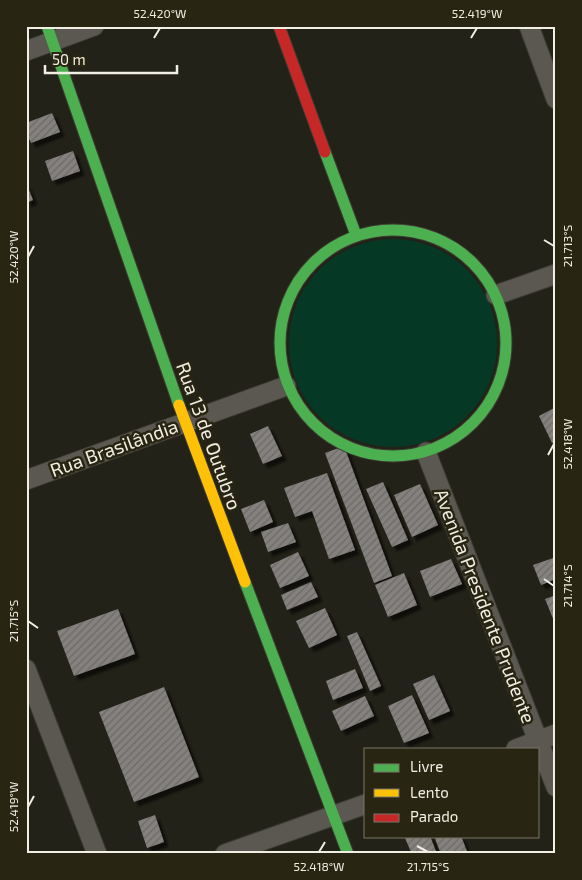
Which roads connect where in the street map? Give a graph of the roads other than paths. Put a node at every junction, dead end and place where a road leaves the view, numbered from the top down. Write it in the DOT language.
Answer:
graph roads {
  1 [pos="94,26"];
  2 [pos="279,26"];
  3 [pos="529,26"];
  4 [pos="49,34"];
  5 [pos="26,51"];
  6 [pos="556,99"];
  7 [pos="356,235"];
  8 [pos="556,274"];
  9 [pos="496,296"];
  10 [pos="286,386"];
  11 [pos="185,423"];
  12 [pos="426,452"];
  13 [pos="26,480"];
  14 [pos="26,669"];
  15 [pos="556,734"];
  16 [pos="537,741"];
  17 [pos="519,748"];
  18 [pos="540,748"];
  19 [pos="540,748"];
  20 [pos="556,788"];
  21 [pos="364,805"];
  22 [pos="333,816"];
  23 [pos="97,854"];
  24 [pos="225,854"];
  25 [pos="348,854"];
  1 -- 4 [label="street"];
  2 -- 7 [label="street"];
  3 -- 6 [label="street"];
  4 -- 5 [label="street"];
  4 -- 11 [label="street, Rua 13 de Outubro"];
  7 -- 9 [label="street"];
  7 -- 10 [label="street"];
  8 -- 9 [label="street"];
  9 -- 12 [label="street"];
  10 -- 11 [label="street, Rua Brasilândia"];
  10 -- 12 [label="street"];
  11 -- 13 [label="street, Rua Brasilândia"];
  11 -- 22 [label="street, Rua 13 de Outubro"];
  12 -- 16 [label="street, Avenida Presidente Prudente"];
  14 -- 23 [label="street"];
  15 -- 16 [label="street"];
  16 -- 17 [label="street"];
  16 -- 18 [label="street, Avenida Presidente Prudente"];
  19 -- 20 [label="street, Avenida Presidente Prudente"];
  21 -- 22 [label="street"];
  22 -- 24 [label="street"];
  22 -- 25 [label="street, Rua 13 de Outubro"];
}
